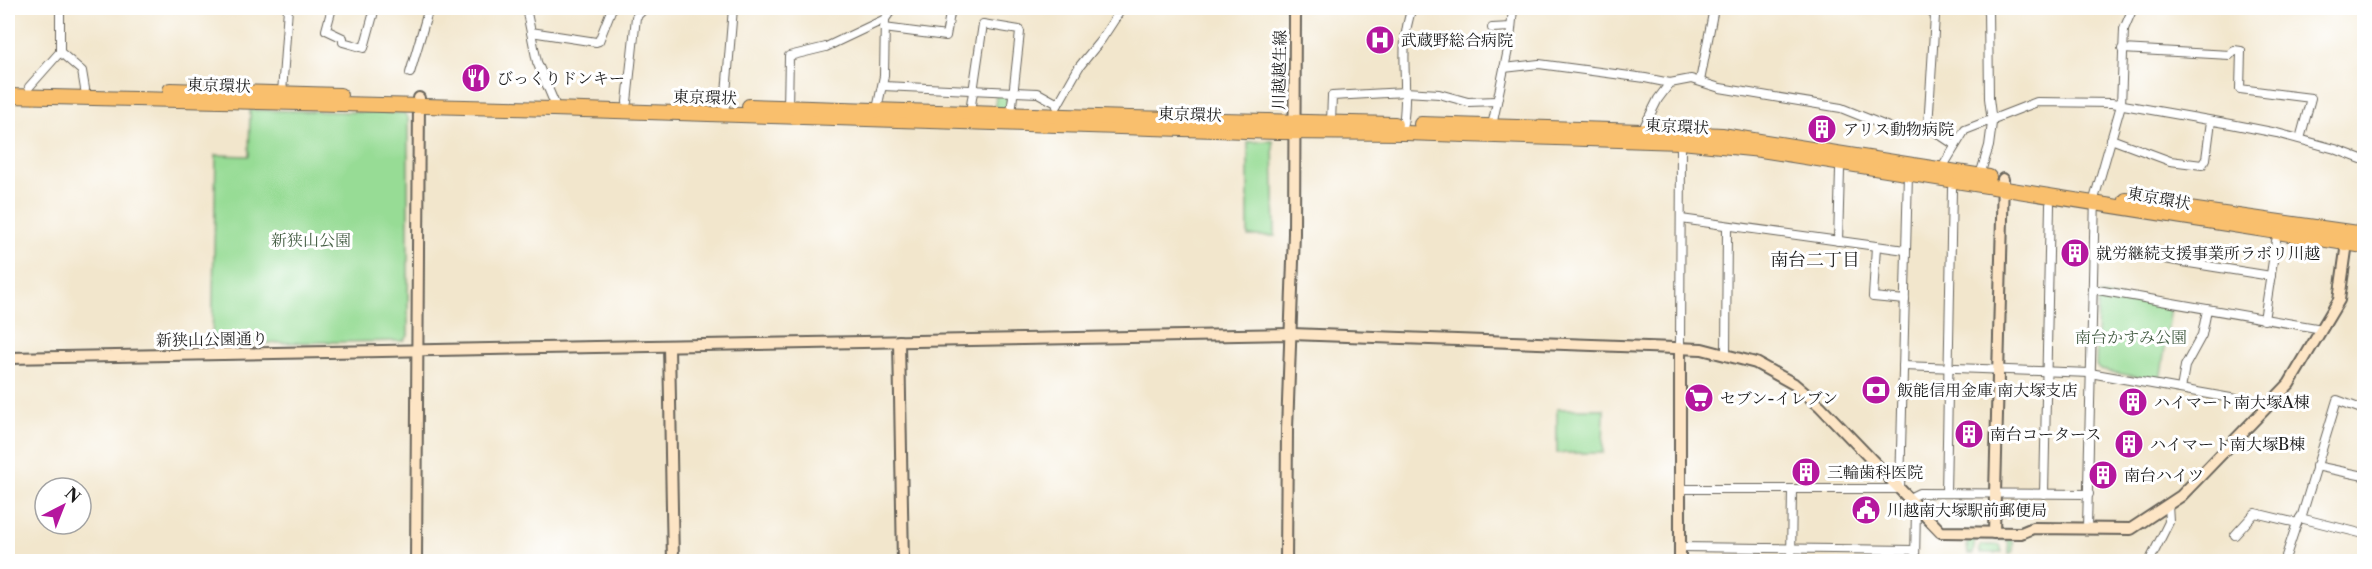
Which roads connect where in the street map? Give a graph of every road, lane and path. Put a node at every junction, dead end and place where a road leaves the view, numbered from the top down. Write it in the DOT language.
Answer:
graph roads {
  1 [pos="60,8"];
  2 [pos="288,8"];
  3 [pos="332,8"];
  4 [pos="375,8"];
  5 [pos="429,8"];
  6 [pos="526,8"];
  7 [pos="612,8"];
  8 [pos="645,8"];
  9 [pos="733,8"];
  10 [pos="893,8"];
  11 [pos="951,8"];
  12 [pos="1122,8"];
  13 [pos="1295,8"];
  14 [pos="1412,8"];
  15 [pos="1714,8"];
  16 [pos="1927,8"];
  17 [pos="1988,8"];
  18 [pos="2133,8"];
  19 [pos="1513,9"];
  20 [pos="885,23"];
  21 [pos="1511,27"];
  22 [pos="1492,28"];
  23 [pos="531,32"];
  24 [pos="2122,49"];
  25 [pos="60,52"];
  26 [pos="1504,68"];
  27 [pos="410,73"];
  28 [pos="1700,81"];
  29 [pos="1670,83"];
  30 [pos="883,86"];
  31 [pos="8,87"];
  32 [pos="29,87"];
  33 [pos="85,89"];
  34 [pos="972,90"];
  35 [pos="1013,92"];
  36 [pos="1405,92"];
  37 [pos="282,93"];
  38 [pos="8,96"];
  39 [pos="1497,101"];
  40 [pos="419,102"];
  41 [pos="554,102"];
  42 [pos="627,102"];
  43 [pos="725,105"];
  44 [pos="2121,105"];
  45 [pos="788,107"];
  46 [pos="877,109"];
  47 [pos="1056,109"];
  48 [pos="970,112"];
  49 [pos="1011,114"];
  50 [pos="1992,118"];
  51 [pos="2211,121"];
  52 [pos="1331,122"];
  53 [pos="1403,124"];
  54 [pos="1492,126"];
  55 [pos="1293,127"];
  56 [pos="1928,127"];
  57 [pos="1642,131"];
  58 [pos="2111,139"];
  59 [pos="2300,139"];
  60 [pos="1681,142"];
  61 [pos="1955,145"];
  62 [pos="2364,159"];
  63 [pos="1942,168"];
  64 [pos="1840,170"];
  65 [pos="1908,173"];
  66 [pos="1980,175"];
  67 [pos="2003,184"];
  68 [pos="1952,189"];
  69 [pos="2095,200"];
  70 [pos="2050,205"];
  71 [pos="1681,219"];
  72 [pos="1727,227"];
  73 [pos="2364,234"];
  74 [pos="1838,241"];
  75 [pos="2276,241"];
  76 [pos="2347,243"];
  77 [pos="1876,246"];
  78 [pos="2364,246"];
  79 [pos="2094,248"];
  80 [pos="1905,250"];
  81 [pos="2271,276"];
  82 [pos="2092,289"];
  83 [pos="1905,300"];
  84 [pos="2207,310"];
  85 [pos="2264,320"];
  86 [pos="2322,329"];
  87 [pos="1291,334"];
  88 [pos="899,341"];
  89 [pos="669,346"];
  90 [pos="1680,348"];
  91 [pos="418,351"];
  92 [pos="1726,354"];
  93 [pos="8,358"];
  94 [pos="1903,366"];
  95 [pos="1948,368"];
  96 [pos="1999,370"];
  97 [pos="2047,371"];
  98 [pos="2090,373"];
  99 [pos="2181,389"];
  100 [pos="2270,405"];
  101 [pos="2364,410"];
  102 [pos="2316,466"];
  103 [pos="2364,476"];
  104 [pos="1680,489"];
  105 [pos="1792,489"];
  106 [pos="1900,489"];
  107 [pos="1946,493"];
  108 [pos="1995,493"];
  109 [pos="2044,494"];
  110 [pos="2089,494"];
  111 [pos="1913,502"];
  112 [pos="2168,505"];
  113 [pos="2298,520"];
  114 [pos="2087,528"];
  115 [pos="1994,533"];
  116 [pos="2364,534"];
  117 [pos="2235,535"];
  118 [pos="1680,547"];
  119 [pos="1791,549"];
  120 [pos="1915,550"];
  121 [pos="416,561"];
  122 [pos="673,561"];
  123 [pos="903,561"];
  124 [pos="1286,561"];
  125 [pos="1680,561"];
  126 [pos="1791,561"];
  127 [pos="1915,561"];
  128 [pos="2149,561"];
  129 [pos="2284,561"];
  1 -- 25 [label="street"];
  2 -- 37 [label="street"];
  3 -- 4 [label="street"];
  5 -- 27 [label="street"];
  6 -- 23 [label="street"];
  7 -- 23 [label="street"];
  8 -- 42 [label="street"];
  9 -- 43 [label="street"];
  10 -- 20 [label="street"];
  11 -- 20 [label="street"];
  12 -- 47 [label="street"];
  13 -- 55 [label="street, 川越越生線"];
  14 -- 36 [label="street"];
  15 -- 28 [label="street"];
  16 -- 56 [label="street"];
  17 -- 50 [label="street"];
  18 -- 24 [label="street"];
  19 -- 21 [label="street"];
  20 -- 30 [label="street"];
  20 -- 45 [label="street"];
  21 -- 22 [label="street"];
  21 -- 26 [label="street"];
  23 -- 41 [label="street"];
  24 -- 44 [label="street"];
  24 -- 59 [label="street"];
  25 -- 32 [label="street"];
  25 -- 33 [label="street"];
  26 -- 29 [label="street"];
  26 -- 39 [label="street"];
  28 -- 29 [label="street"];
  28 -- 56 [label="street"];
  29 -- 57 [label="street"];
  30 -- 34 [label="street"];
  30 -- 46 [label="street"];
  31 -- 32 [label="highway, 東京環状"];
  32 -- 33 [label="highway, 東京環状"];
  33 -- 37 [label="highway, 東京環状"];
  34 -- 35 [label="street"];
  34 -- 35 [label="street"];
  34 -- 48 [label="street"];
  35 -- 47 [label="street"];
  35 -- 49 [label="street"];
  36 -- 39 [label="street"];
  36 -- 52 [label="street"];
  36 -- 53 [label="street"];
  37 -- 40 [label="highway, 東京環状"];
  38 -- 40 [label="highway, 東京環状"];
  39 -- 54 [label="street"];
  40 -- 41 [label="highway, 東京環状"];
  40 -- 55 [label="highway, 東京環状"];
  40 -- 91 [label="street"];
  41 -- 42 [label="highway, 東京環状"];
  42 -- 43 [label="highway, 東京環状"];
  43 -- 45 [label="highway, 東京環状"];
  44 -- 50 [label="street"];
  44 -- 51 [label="street"];
  44 -- 58 [label="street"];
  45 -- 46 [label="highway, 東京環状"];
  46 -- 48 [label="highway, 東京環状"];
  47 -- 49 [label="highway, 東京環状"];
  47 -- 55 [label="highway, 東京環状"];
  48 -- 49 [label="highway, 東京環状"];
  50 -- 61 [label="street"];
  50 -- 66 [label="street"];
  51 -- 58 [label="street"];
  51 -- 59 [label="street"];
  52 -- 53 [label="highway, 東京環状"];
  52 -- 55 [label="highway, 東京環状"];
  53 -- 54 [label="highway, 東京環状"];
  54 -- 57 [label="highway, 東京環状"];
  55 -- 60 [label="highway, 東京環状"];
  55 -- 87 [label="street, 川越越生線"];
  56 -- 61 [label="street"];
  57 -- 63 [label="highway, 東京環状"];
  58 -- 69 [label="street"];
  59 -- 62 [label="street"];
  60 -- 65 [label="highway, 東京環状"];
  60 -- 71 [label="street"];
  61 -- 63 [label="street"];
  63 -- 66 [label="highway, 東京環状"];
  64 -- 74 [label="street"];
  65 -- 67 [label="highway, 東京環状"];
  65 -- 80 [label="street"];
  66 -- 67 [label="highway, 東京環状"];
  67 -- 69 [label="highway, 東京環状"];
  67 -- 96 [label="street"];
  68 -- 95 [label="street"];
  69 -- 73 [label="highway, 東京環状"];
  69 -- 76 [label="highway, 東京環状"];
  69 -- 79 [label="street"];
  70 -- 97 [label="street"];
  71 -- 72 [label="street"];
  71 -- 90 [label="street"];
  72 -- 74 [label="street"];
  72 -- 92 [label="street"];
  74 -- 77 [label="street"];
  75 -- 81 [label="street"];
  76 -- 78 [label="highway, 東京環状"];
  76 -- 86 [label="street, 新狭山公園通り"];
  77 -- 80 [label="street"];
  77 -- 83 [label="street"];
  79 -- 81 [label="street"];
  79 -- 82 [label="street"];
  80 -- 83 [label="street"];
  81 -- 85 [label="street"];
  82 -- 84 [label="street"];
  82 -- 98 [label="street"];
  83 -- 94 [label="street"];
  84 -- 85 [label="street"];
  84 -- 99 [label="street"];
  85 -- 86 [label="street"];
  86 -- 100 [label="street, 新狭山公園通り"];
  87 -- 88 [label="street, 新狭山公園通り"];
  87 -- 90 [label="street, 新狭山公園通り"];
  87 -- 124 [label="street, 川越越生線"];
  88 -- 89 [label="street, 新狭山公園通り"];
  88 -- 123 [label="street"];
  89 -- 91 [label="street, 新狭山公園通り"];
  89 -- 122 [label="street"];
  90 -- 92 [label="street, 新狭山公園通り"];
  90 -- 104 [label="street"];
  91 -- 93 [label="street, 新狭山公園通り"];
  91 -- 121 [label="street"];
  92 -- 106 [label="street, 新狭山公園通り"];
  94 -- 95 [label="street"];
  94 -- 106 [label="street"];
  95 -- 96 [label="street"];
  95 -- 107 [label="street"];
  96 -- 97 [label="street"];
  96 -- 108 [label="street"];
  97 -- 98 [label="street"];
  97 -- 109 [label="street"];
  98 -- 99 [label="street"];
  98 -- 110 [label="street"];
  99 -- 100 [label="street"];
  100 -- 112 [label="street, 新狭山公園通り"];
  101 -- 102 [label="street"];
  102 -- 103 [label="street"];
  102 -- 113 [label="street"];
  104 -- 105 [label="street"];
  104 -- 118 [label="street"];
  105 -- 106 [label="street"];
  105 -- 119 [label="street"];
  106 -- 111 [label="street, 新狭山公園通り"];
  107 -- 108 [label="street"];
  107 -- 111 [label="street"];
  108 -- 109 [label="street"];
  108 -- 115 [label="street"];
  109 -- 110 [label="street"];
  110 -- 114 [label="street"];
  111 -- 115 [label="street, 新狭山公園通り"];
  111 -- 120 [label="street"];
  112 -- 114 [label="street, 新狭山公園通り"];
  112 -- 128 [label="street"];
  113 -- 116 [label="street"];
  113 -- 117 [label="street"];
  113 -- 129 [label="street"];
  114 -- 115 [label="street, 新狭山公園通り"];
  118 -- 119 [label="street"];
  118 -- 125 [label="street"];
  119 -- 120 [label="street"];
  119 -- 126 [label="street"];
  120 -- 127 [label="street"];
}
